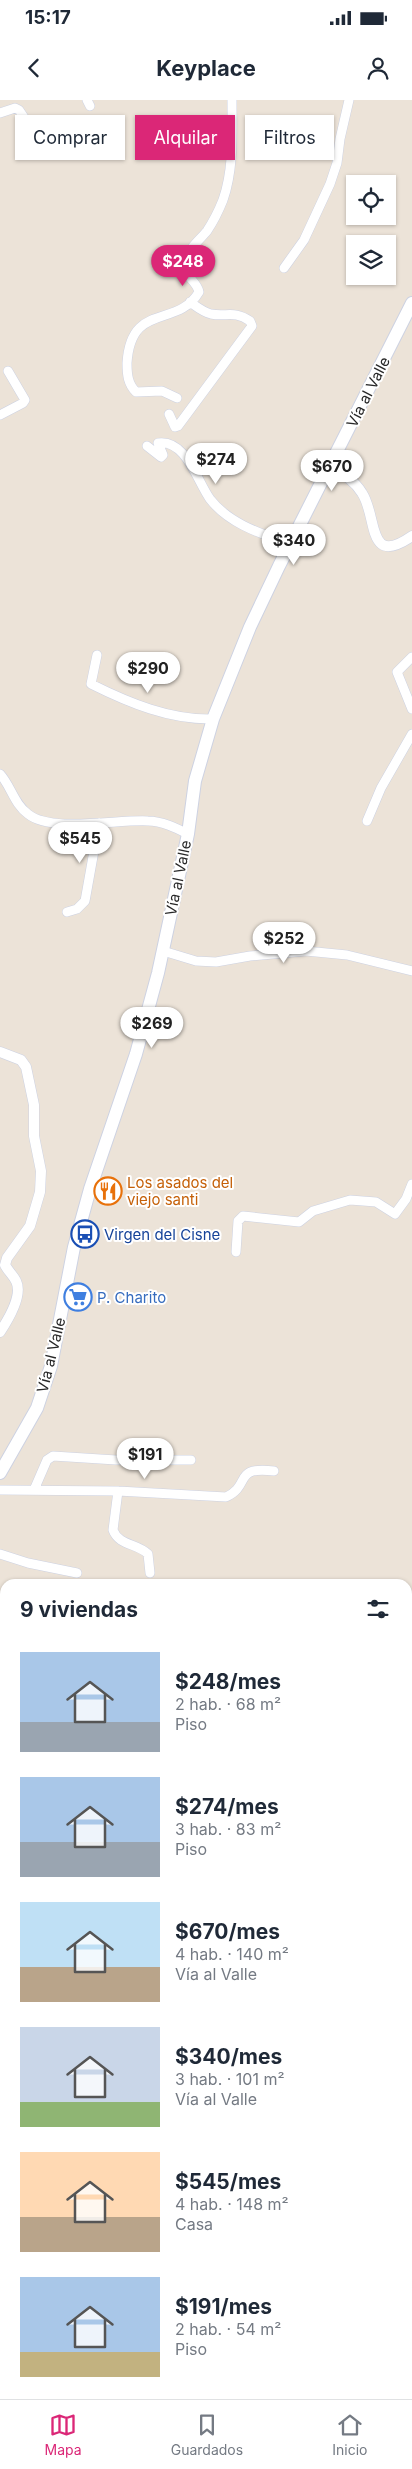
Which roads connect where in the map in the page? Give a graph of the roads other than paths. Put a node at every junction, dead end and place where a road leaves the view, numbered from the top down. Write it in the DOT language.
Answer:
graph roads {
  1 [pos="232,100"];
  2 [pos="349,100"];
  3 [pos="0,113"];
  4 [pos="22,115"];
  5 [pos="284,268"];
  6 [pos="190,302"];
  7 [pos="412,303"];
  8 [pos="408,319"];
  9 [pos="8,371"];
  10 [pos="177,398"];
  11 [pos="169,414"];
  12 [pos="0,415"];
  13 [pos="147,446"];
  14 [pos="330,466"];
  15 [pos="412,536"];
  16 [pos="290,544"];
  17 [pos="97,655"];
  18 [pos="412,657"];
  19 [pos="412,709"];
  20 [pos="213,719"];
  21 [pos="412,734"];
  22 [pos="0,774"];
  23 [pos="367,821"];
  24 [pos="99,823"];
  25 [pos="188,834"];
  26 [pos="67,912"];
  27 [pos="163,951"];
  28 [pos="412,971"];
  29 [pos="0,1052"];
  30 [pos="412,1184"];
  31 [pos="236,1252"];
  32 [pos="0,1332"];
  33 [pos="191,1460"];
  34 [pos="2,1465"];
  35 [pos="274,1471"];
  36 [pos="0,1490"];
  37 [pos="34,1490"];
  38 [pos="118,1491"];
  39 [pos="0,1554"];
  40 [pos="77,1573"];
  41 [pos="150,1573"];
  1 -- 6 [label="street"];
  2 -- 5 [label="street"];
  3 -- 4 [label="street"];
  6 -- 10 [label="street"];
  6 -- 11 [label="street"];
  7 -- 8 [label="main road, Vía al Valle"];
  8 -- 14 [label="main road, Vía al Valle"];
  9 -- 12 [label="street"];
  13 -- 16 [label="street"];
  14 -- 15 [label="street"];
  14 -- 16 [label="main road, Vía al Valle"];
  16 -- 20 [label="main road, Vía al Valle"];
  17 -- 20 [label="street"];
  18 -- 19 [label="street"];
  20 -- 25 [label="main road, Vía al Valle"];
  21 -- 23 [label="street"];
  22 -- 24 [label="street"];
  24 -- 25 [label="street"];
  24 -- 26 [label="street"];
  25 -- 27 [label="main road, Vía al Valle"];
  27 -- 28 [label="street"];
  27 -- 34 [label="main road, Vía al Valle"];
  29 -- 32 [label="street"];
  30 -- 31 [label="street"];
  33 -- 37 [label="street"];
  35 -- 38 [label="street"];
  36 -- 37 [label="street"];
  37 -- 38 [label="street"];
  38 -- 41 [label="street"];
  39 -- 40 [label="street"];
}
